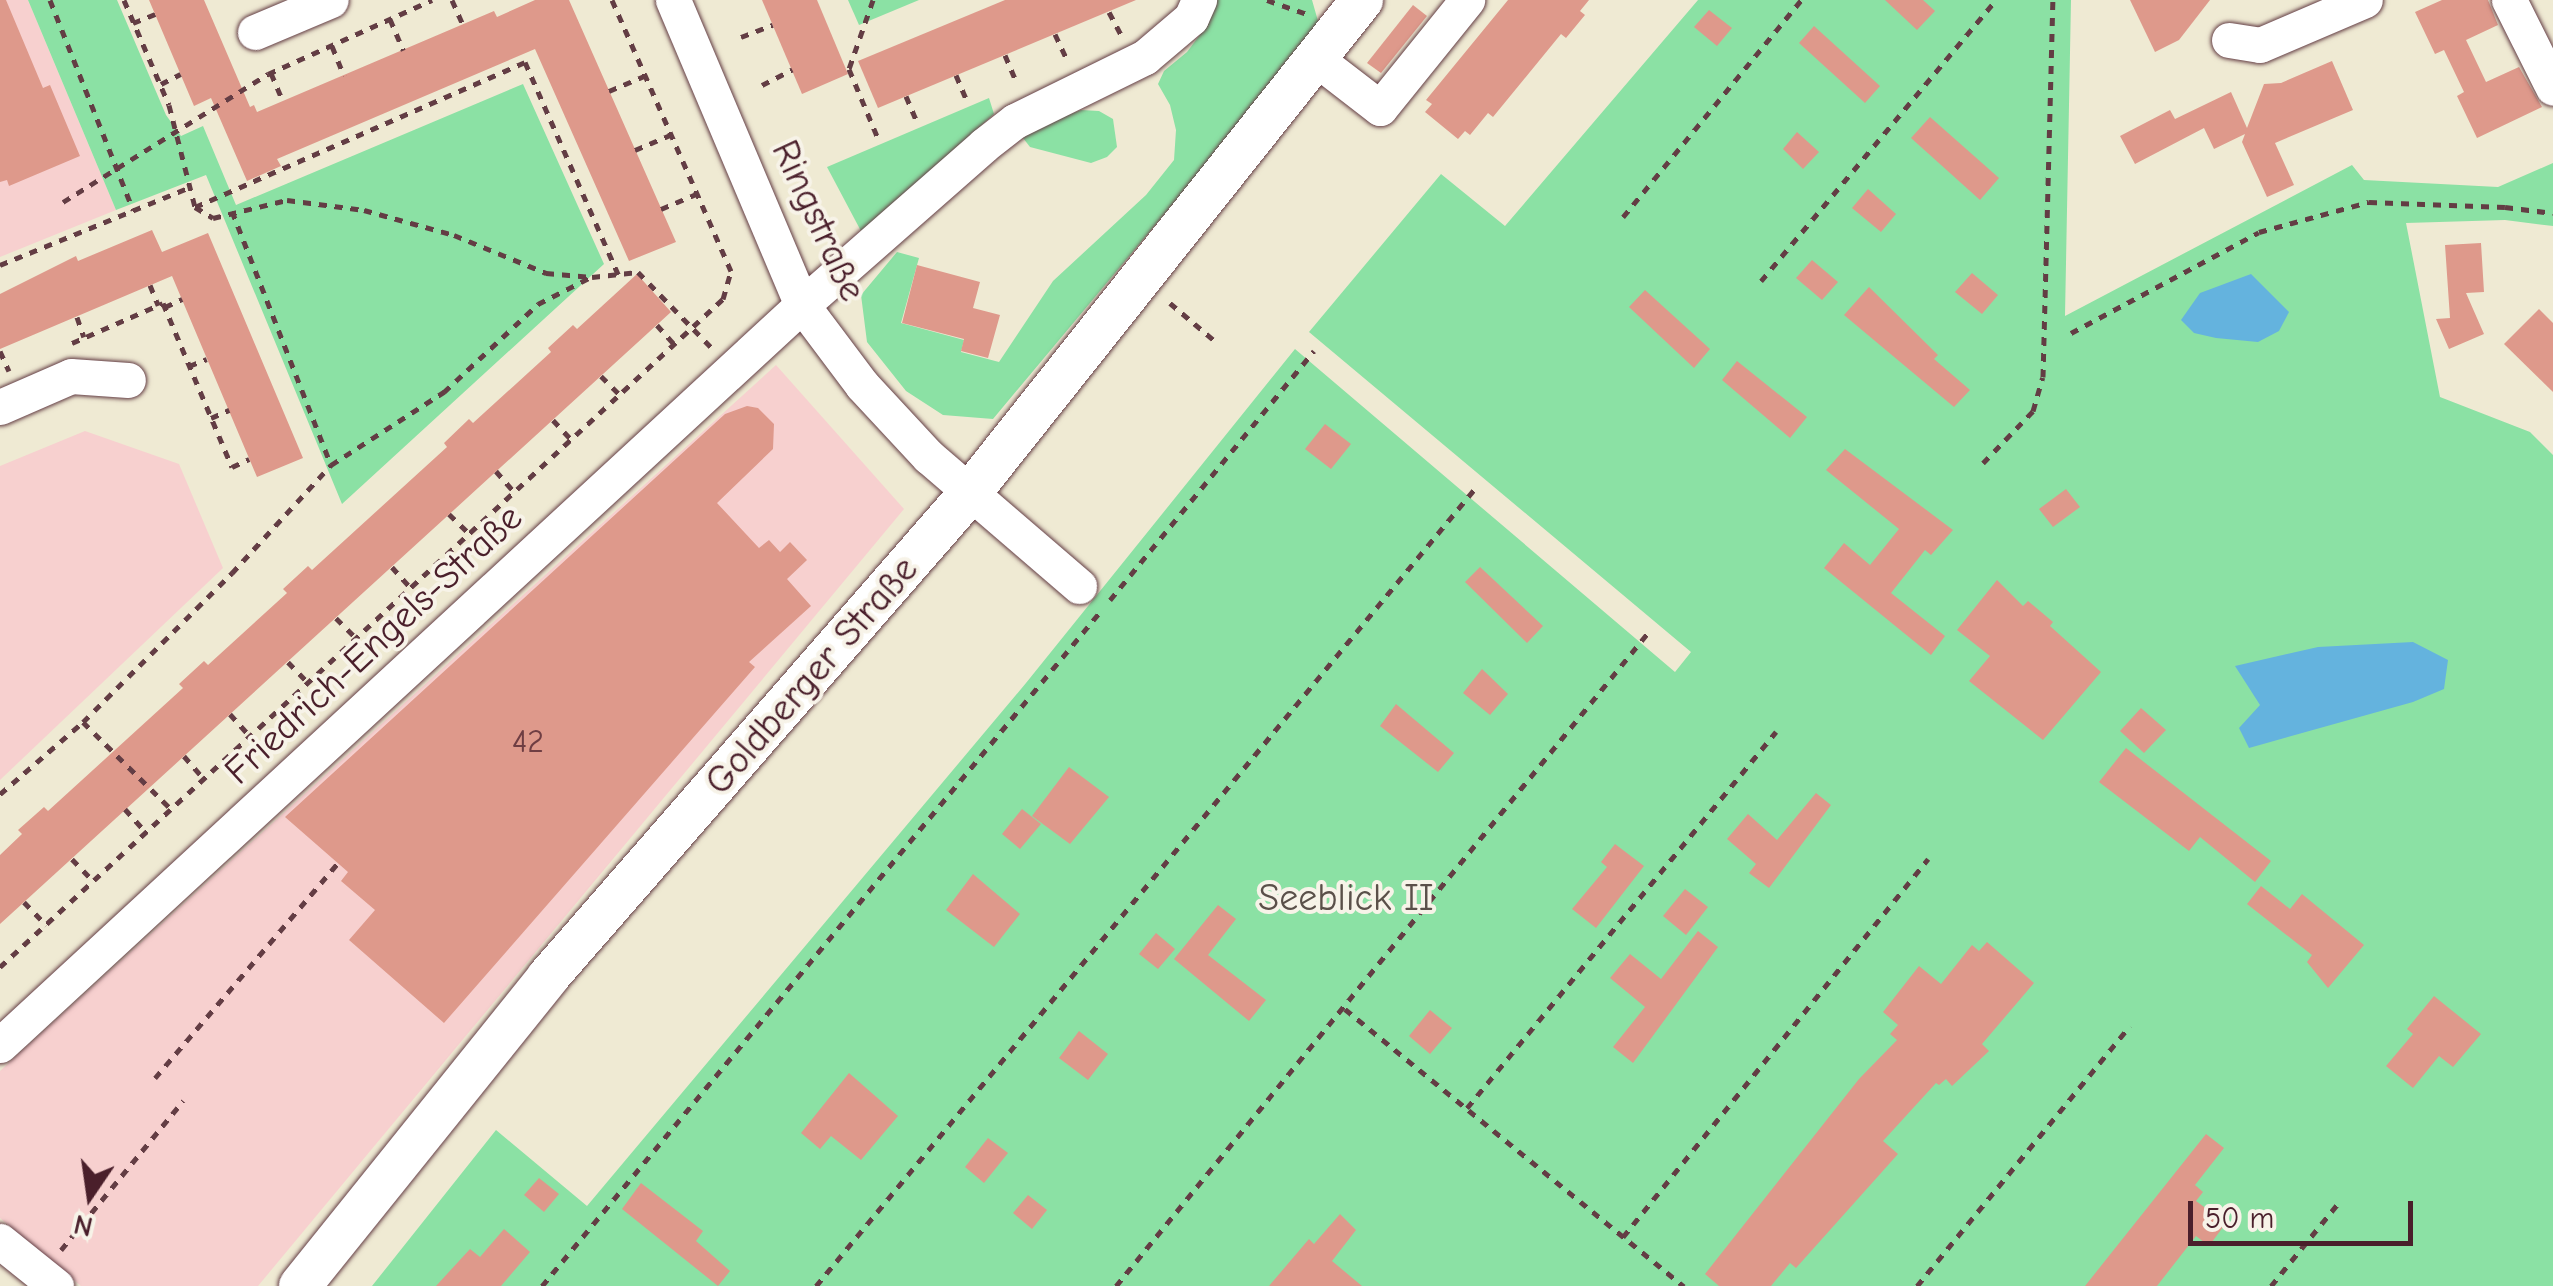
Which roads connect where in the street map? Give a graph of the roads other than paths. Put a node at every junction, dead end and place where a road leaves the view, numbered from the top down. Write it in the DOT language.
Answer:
graph roads {
  1 [pos="332,0"];
  2 [pos="673,0"];
  3 [pos="1198,0"];
  4 [pos="1362,0"];
  5 [pos="1467,0"];
  6 [pos="2365,0"];
  7 [pos="2509,0"];
  8 [pos="254,32"];
  9 [pos="2229,40"];
  10 [pos="1315,58"];
  11 [pos="2553,88"];
  12 [pos="802,305"];
  13 [pos="128,380"];
  14 [pos="0,407"];
  15 [pos="970,493"];
  16 [pos="1079,586"];
  17 [pos="0,1045"];
  18 [pos="0,1241"];
  19 [pos="48,1280"];
  20 [pos="300,1286"];
  1 -- 8 [label="street"];
  2 -- 12 [label="street, Ringstraße"];
  3 -- 12 [label="street, Friedrich-Engels-Straße"];
  4 -- 10 [label="main road, Goldberger Straße"];
  5 -- 10 [label="street"];
  6 -- 9 [label="street"];
  7 -- 11 [label="street"];
  10 -- 15 [label="main road, Goldberger Straße"];
  12 -- 15 [label="street, Ringstraße"];
  12 -- 17 [label="street, Friedrich-Engels-Straße"];
  13 -- 14 [label="street"];
  15 -- 16 [label="street, Ringstraße"];
  15 -- 20 [label="main road, Goldberger Straße"];
  18 -- 19 [label="street"];
}
